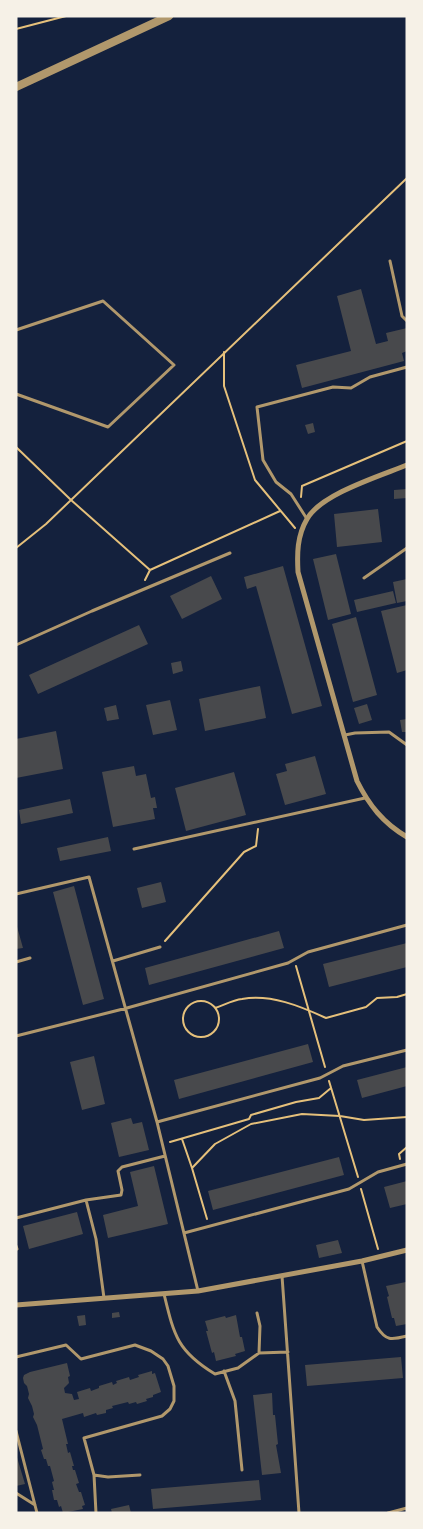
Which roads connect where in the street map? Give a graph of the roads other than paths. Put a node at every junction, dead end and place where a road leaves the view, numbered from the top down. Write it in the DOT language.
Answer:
graph roads {
  1 [pos="169,16"];
  2 [pos="16,86"];
  3 [pos="390,262"];
  4 [pos="407,321"];
  5 [pos="16,330"];
  6 [pos="407,367"];
  7 [pos="16,394"];
  8 [pos="407,465"];
  9 [pos="307,519"];
  10 [pos="407,548"];
  11 [pos="230,553"];
  12 [pos="364,578"];
  13 [pos="16,645"];
  14 [pos="344,735"];
  15 [pos="407,745"];
  16 [pos="366,798"];
  17 [pos="407,837"];
  18 [pos="134,849"];
  19 [pos="16,894"];
  20 [pos="407,925"];
  21 [pos="160,947"];
  22 [pos="30,958"];
  23 [pos="113,961"];
  24 [pos="16,962"];
  25 [pos="127,1008"];
  26 [pos="16,1036"];
  27 [pos="407,1050"];
  28 [pos="158,1122"];
  29 [pos="166,1156"];
  30 [pos="407,1164"];
  31 [pos="86,1200"];
  32 [pos="16,1218"];
  33 [pos="184,1233"];
  34 [pos="407,1250"];
  35 [pos="362,1261"];
  36 [pos="282,1276"];
  37 [pos="198,1291"];
  38 [pos="164,1294"];
  39 [pos="104,1298"];
  40 [pos="16,1305"];
  41 [pos="256,1313"];
  42 [pos="407,1336"];
  43 [pos="288,1352"];
  44 [pos="259,1353"];
  45 [pos="16,1357"];
  46 [pos="224,1371"];
  47 [pos="16,1431"];
  48 [pos="242,1470"];
  49 [pos="94,1475"];
  50 [pos="140,1475"];
  51 [pos="16,1493"];
  52 [pos="35,1505"];
  53 [pos="407,1508"];
  54 [pos="37,1513"];
  55 [pos="96,1513"];
  56 [pos="299,1513"];
  57 [pos="388,1513"];
  1 -- 2 [label="street"];
  3 -- 4 [label="lane"];
  5 -- 7 [label="lane"];
  6 -- 9 [label="lane"];
  8 -- 9 [label="street"];
  9 -- 14 [label="street"];
  10 -- 12 [label="lane"];
  11 -- 13 [label="lane"];
  14 -- 15 [label="lane"];
  14 -- 16 [label="street"];
  16 -- 17 [label="street"];
  16 -- 18 [label="lane"];
  19 -- 23 [label="lane"];
  20 -- 25 [label="lane"];
  21 -- 23 [label="lane"];
  22 -- 24 [label="lane"];
  23 -- 25 [label="lane"];
  25 -- 26 [label="lane"];
  25 -- 28 [label="lane"];
  27 -- 28 [label="lane"];
  28 -- 29 [label="lane"];
  29 -- 31 [label="lane"];
  29 -- 33 [label="lane"];
  30 -- 33 [label="lane"];
  31 -- 32 [label="lane"];
  31 -- 39 [label="lane"];
  33 -- 37 [label="lane"];
  34 -- 35 [label="street"];
  35 -- 36 [label="street"];
  35 -- 42 [label="lane"];
  36 -- 37 [label="street"];
  36 -- 43 [label="lane"];
  37 -- 38 [label="street"];
  38 -- 39 [label="street"];
  38 -- 46 [label="lane"];
  39 -- 40 [label="street"];
  41 -- 44 [label="lane"];
  43 -- 44 [label="lane"];
  43 -- 56 [label="lane"];
  44 -- 46 [label="lane"];
  45 -- 49 [label="lane"];
  46 -- 48 [label="lane"];
  47 -- 52 [label="lane"];
  49 -- 50 [label="lane"];
  49 -- 55 [label="lane"];
  51 -- 52 [label="lane"];
  52 -- 54 [label="lane"];
  53 -- 57 [label="lane"];
}
